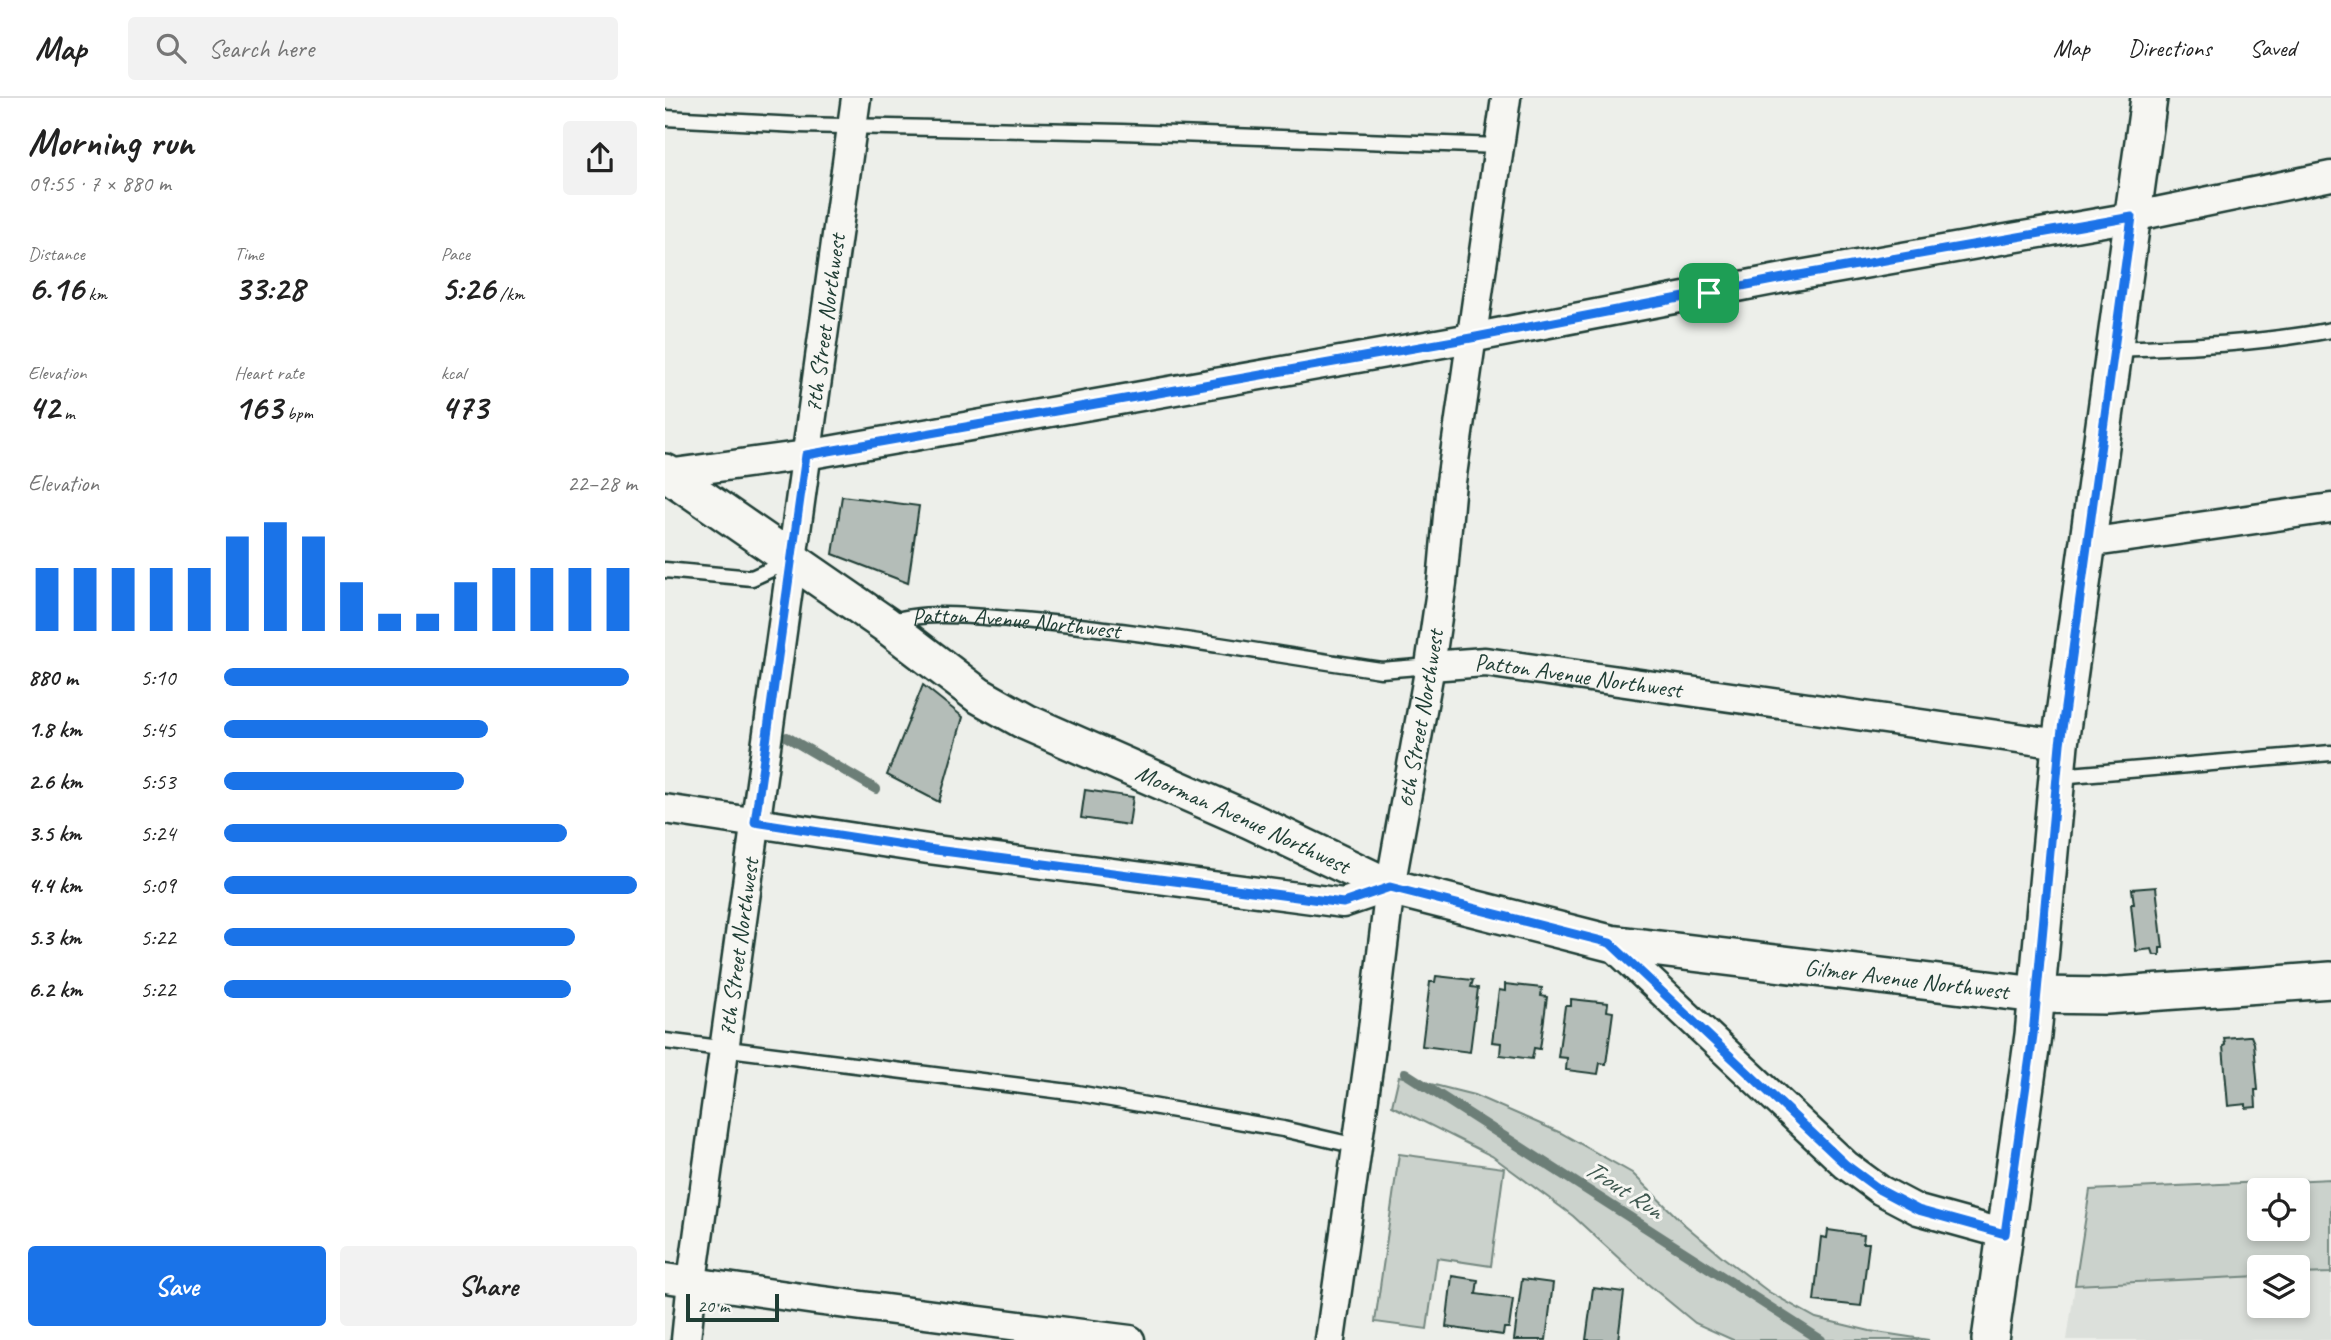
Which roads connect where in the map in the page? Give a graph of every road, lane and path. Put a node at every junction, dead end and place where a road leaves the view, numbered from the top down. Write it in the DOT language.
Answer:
graph roads {
  1 [pos="856,98"];
  2 [pos="1506,98"];
  3 [pos="2149,98"];
  4 [pos="665,118"];
  5 [pos="852,126"];
  6 [pos="1499,146"];
  7 [pos="2331,176"];
  8 [pos="2132,217"];
  9 [pos="2331,330"];
  10 [pos="1471,338"];
  11 [pos="2114,349"];
  12 [pos="806,455"];
  13 [pos="666,473"];
  14 [pos="2331,508"];
  15 [pos="2087,543"];
  16 [pos="792,560"];
  17 [pos="665,570"];
  18 [pos="885,624"];
  19 [pos="1430,666"];
  20 [pos="2331,753"];
  21 [pos="2058,760"];
  22 [pos="665,809"];
  23 [pos="755,822"];
  24 [pos="1390,887"];
  25 [pos="1610,943"];
  26 [pos="2331,980"];
  27 [pos="2037,995"];
  28 [pos="665,1041"];
  29 [pos="725,1047"];
  30 [pos="1357,1146"];
  31 [pos="2005,1234"];
  32 [pos="679,1280"];
  33 [pos="686,1340"];
  34 [pos="1130,1340"];
  35 [pos="1330,1340"];
  36 [pos="1990,1340"];
  1 -- 5 [label="street, 7th Street Northwest"];
  2 -- 6 [label="street, 6th Street Northwest"];
  3 -- 8 [label="street"];
  4 -- 5 [label="lane"];
  5 -- 6 [label="lane"];
  5 -- 12 [label="street, 7th Street Northwest"];
  6 -- 10 [label="street, 6th Street Northwest"];
  7 -- 8 [label="street"];
  8 -- 10 [label="street"];
  8 -- 11 [label="street"];
  9 -- 11 [label="lane"];
  10 -- 12 [label="street"];
  10 -- 19 [label="street, 6th Street Northwest"];
  11 -- 15 [label="street"];
  12 -- 13 [label="street"];
  12 -- 16 [label="street, 7th Street Northwest"];
  13 -- 16 [label="street, Moorman Avenue Northwest"];
  14 -- 15 [label="street"];
  15 -- 21 [label="street"];
  16 -- 17 [label="lane"];
  16 -- 18 [label="street, Moorman Avenue Northwest"];
  16 -- 23 [label="street, 7th Street Northwest"];
  18 -- 19 [label="lane, Patton Avenue Northwest"];
  18 -- 24 [label="street, Moorman Avenue Northwest"];
  19 -- 21 [label="street, Patton Avenue Northwest"];
  19 -- 24 [label="street, 6th Street Northwest"];
  20 -- 21 [label="lane"];
  21 -- 27 [label="street"];
  22 -- 23 [label="street"];
  23 -- 24 [label="street"];
  23 -- 29 [label="street, 7th Street Northwest"];
  24 -- 25 [label="street, Moorman Avenue Northwest"];
  24 -- 30 [label="street, 6th Street Northwest"];
  25 -- 27 [label="street, Gilmer Avenue Northwest"];
  25 -- 31 [label="street, Moorman Avenue Northwest"];
  26 -- 27 [label="street, Gilmer Avenue Northwest"];
  27 -- 31 [label="street"];
  28 -- 29 [label="lane"];
  29 -- 30 [label="lane"];
  29 -- 32 [label="street, 7th Street Northwest"];
  30 -- 35 [label="street, 6th Street Northwest"];
  31 -- 36 [label="street"];
  32 -- 33 [label="street, 7th Street Northwest"];
  32 -- 34 [label="street"];
}
